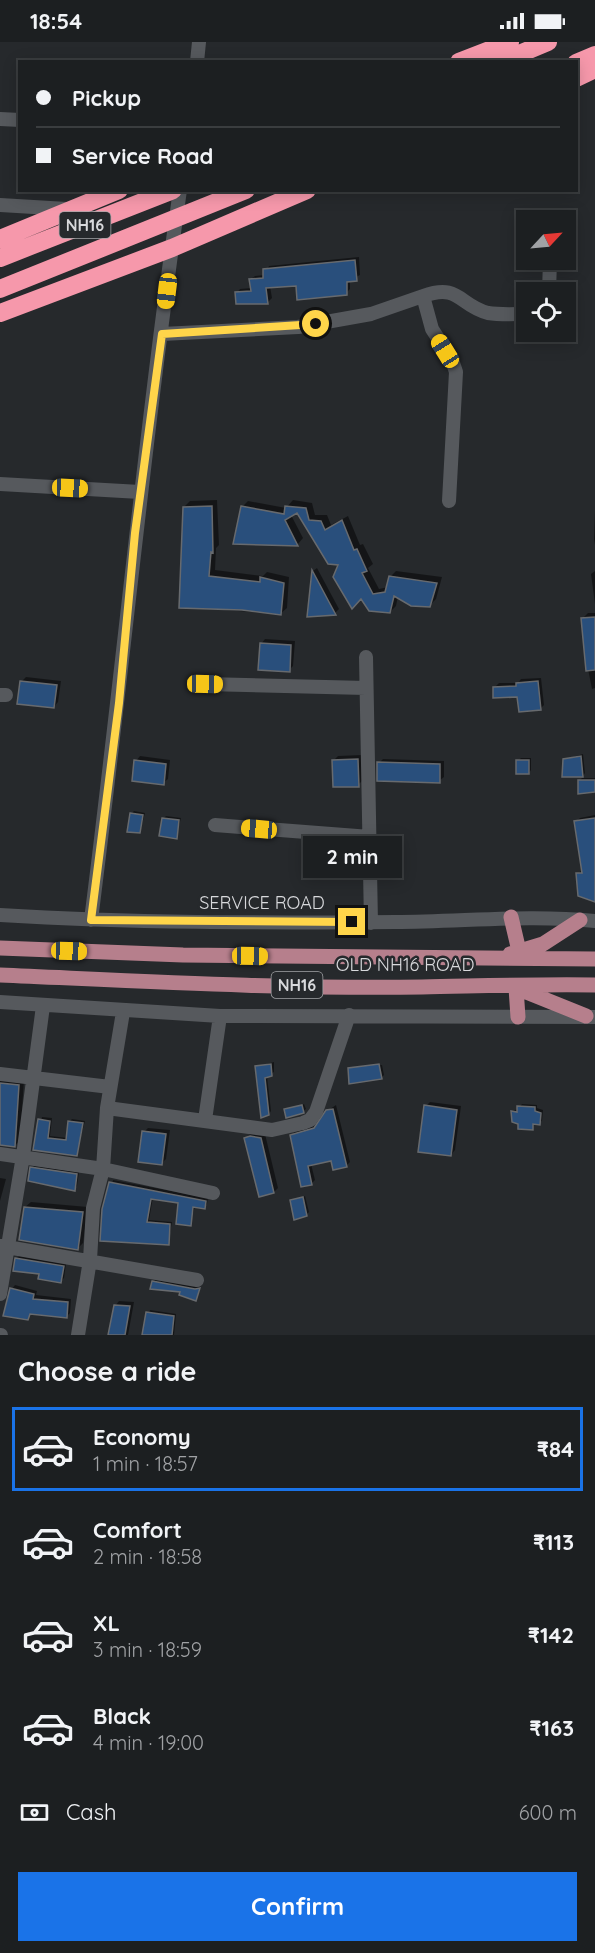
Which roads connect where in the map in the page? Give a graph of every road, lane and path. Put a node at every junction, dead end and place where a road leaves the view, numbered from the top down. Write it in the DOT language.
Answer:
graph roads {
  1 [pos="199,42"];
  2 [pos="510,42"];
  3 [pos="548,42"];
  4 [pos="595,56"];
  5 [pos="197,60"];
  6 [pos="464,60"];
  7 [pos="505,60"];
  8 [pos="578,62"];
  9 [pos="595,69"];
  10 [pos="578,77"];
  11 [pos="0,119"];
  12 [pos="18,120"];
  13 [pos="114,192"];
  14 [pos="171,192"];
  15 [pos="174,192"];
  16 [pos="241,192"];
  17 [pos="302,192"];
  18 [pos="0,206"];
  19 [pos="70,210"];
  20 [pos="0,239"];
  21 [pos="172,248"];
  22 [pos="0,258"];
  23 [pos="0,289"];
  24 [pos="423,296"];
  25 [pos="0,313"];
  26 [pos="516,314"];
  27 [pos="162,334"];
  28 [pos="0,484"];
  29 [pos="140,492"];
  30 [pos="449,501"];
  31 [pos="366,657"];
  32 [pos="205,684"];
  33 [pos="366,687"];
  34 [pos="215,825"];
  35 [pos="370,837"];
  36 [pos="0,915"];
  37 [pos="511,917"];
  38 [pos="91,920"];
  39 [pos="588,920"];
  40 [pos="371,923"];
  41 [pos="0,948"];
  42 [pos="519,951"];
  43 [pos="496,958"];
  44 [pos="595,959"];
  45 [pos="0,975"];
  46 [pos="595,985"];
  47 [pos="510,986"];
  48 [pos="0,1002"];
  49 [pos="43,1006"];
  50 [pos="123,1012"];
  51 [pos="349,1015"];
  52 [pos="220,1016"];
  53 [pos="518,1017"];
  54 [pos="591,1017"];
  55 [pos="0,1074"];
  56 [pos="33,1078"];
  57 [pos="110,1087"];
  58 [pos="107,1108"];
  59 [pos="205,1120"];
  60 [pos="0,1154"];
  61 [pos="23,1156"];
  62 [pos="103,1169"];
  63 [pos="213,1193"];
  64 [pos="4,1247"];
  65 [pos="90,1260"];
  66 [pos="196,1280"];
  67 [pos="0,1294"];
  68 [pos="78,1335"];
  1 -- 5 [label="street"];
  2 -- 6 [label="highway"];
  3 -- 7 [label="highway"];
  4 -- 8 [label="highway"];
  9 -- 10 [label="highway"];
  11 -- 12 [label="street"];
  13 -- 19 [label="highway"];
  14 -- 22 [label="highway, NH16"];
  15 -- 21 [label="street"];
  16 -- 23 [label="highway, NH16"];
  17 -- 21 [label="highway"];
  18 -- 19 [label="street"];
  19 -- 20 [label="highway"];
  21 -- 25 [label="highway"];
  21 -- 27 [label="street"];
  24 -- 26 [label="street"];
  24 -- 27 [label="street"];
  24 -- 30 [label="street"];
  27 -- 29 [label="street"];
  28 -- 29 [label="street"];
  29 -- 38 [label="street"];
  31 -- 33 [label="street"];
  32 -- 33 [label="street"];
  33 -- 35 [label="street"];
  34 -- 35 [label="street"];
  35 -- 40 [label="street"];
  36 -- 38 [label="street, SERVICE ROAD"];
  37 -- 39 [label="street, SERVICE ROAD"];
  37 -- 40 [label="street, SERVICE ROAD"];
  37 -- 42 [label="main road"];
  38 -- 40 [label="street, SERVICE ROAD"];
  39 -- 42 [label="main road"];
  41 -- 43 [label="main road, OLD NH16 ROAD"];
  42 -- 43 [label="main road"];
  43 -- 44 [label="main road, OLD NH16 ROAD"];
  45 -- 47 [label="main road, OLD NH16 ROAD / NH16"];
  46 -- 47 [label="main road, OLD NH16 ROAD / NH16"];
  47 -- 53 [label="main road"];
  47 -- 54 [label="main road"];
  48 -- 49 [label="street"];
  49 -- 50 [label="street"];
  49 -- 56 [label="street"];
  50 -- 52 [label="street"];
  50 -- 57 [label="street"];
  51 -- 52 [label="street"];
  51 -- 53 [label="street"];
  51 -- 59 [label="street"];
  52 -- 59 [label="street"];
  53 -- 54 [label="street"];
  55 -- 56 [label="street"];
  56 -- 57 [label="street"];
  56 -- 61 [label="street"];
  57 -- 58 [label="street"];
  58 -- 59 [label="street"];
  58 -- 62 [label="street"];
  60 -- 61 [label="street"];
  61 -- 62 [label="street"];
  61 -- 64 [label="street"];
  62 -- 63 [label="street"];
  62 -- 65 [label="street"];
  64 -- 65 [label="street"];
  64 -- 67 [label="street"];
  65 -- 66 [label="street"];
  65 -- 68 [label="street"];
}
